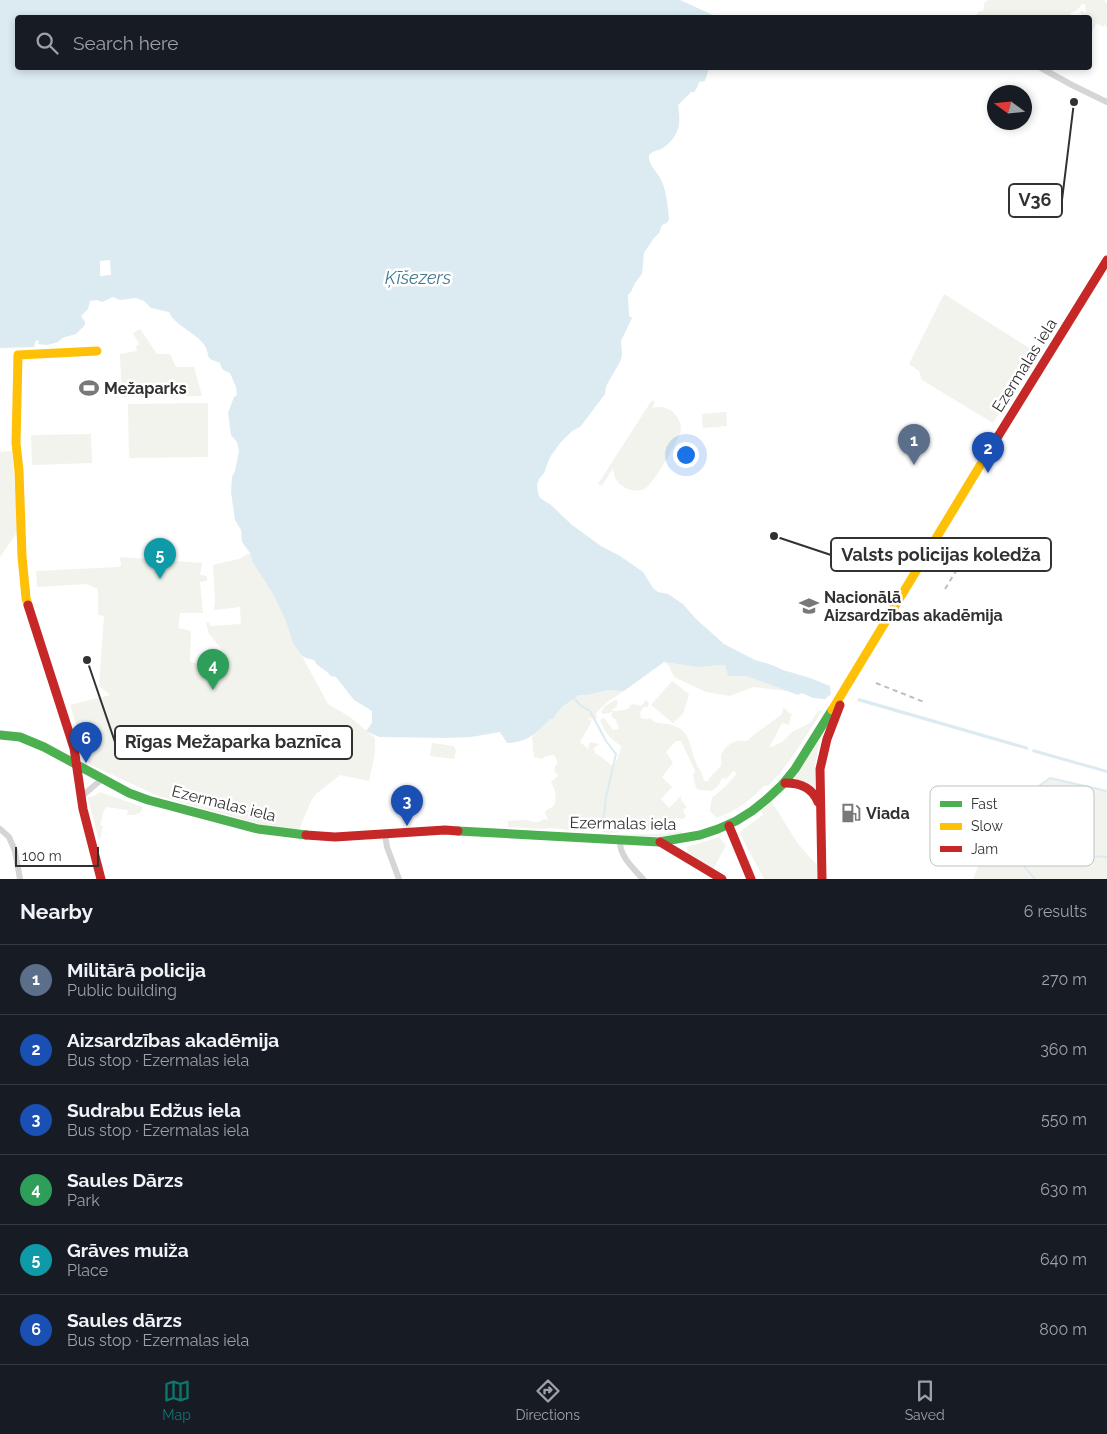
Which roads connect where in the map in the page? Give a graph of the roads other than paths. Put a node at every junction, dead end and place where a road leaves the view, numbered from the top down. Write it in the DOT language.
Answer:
graph roads {
  1 [pos="1045,70"];
  2 [pos="1107,102"];
  3 [pos="1107,260"];
  4 [pos="97,350"];
  5 [pos="843,693"];
  6 [pos="0,735"];
  7 [pos="75,763"];
  8 [pos="102,779"];
  9 [pos="784,783"];
  10 [pos="81,796"];
  11 [pos="820,807"];
  12 [pos="729,826"];
  13 [pos="0,829"];
  14 [pos="385,834"];
  15 [pos="620,840"];
  16 [pos="659,842"];
  17 [pos="20,879"];
  18 [pos="101,879"];
  19 [pos="399,879"];
  20 [pos="643,879"];
  21 [pos="722,879"];
  22 [pos="751,879"];
  23 [pos="822,879"];
  1 -- 2 [label="street"];
  3 -- 5 [label="street, Ezermalas iela"];
  4 -- 7 [label="street"];
  5 -- 9 [label="street, Ezermalas iela"];
  5 -- 11 [label="street"];
  6 -- 7 [label="street, Ezermalas iela"];
  7 -- 8 [label="street, Ezermalas iela"];
  7 -- 10 [label="street"];
  8 -- 10 [label="street"];
  8 -- 14 [label="street, Ezermalas iela"];
  9 -- 11 [label="street"];
  9 -- 12 [label="street, Ezermalas iela"];
  10 -- 18 [label="street"];
  11 -- 23 [label="street"];
  12 -- 16 [label="street, Ezermalas iela"];
  12 -- 22 [label="street"];
  13 -- 17 [label="street"];
  14 -- 15 [label="street, Ezermalas iela"];
  14 -- 19 [label="street"];
  15 -- 16 [label="street, Ezermalas iela"];
  15 -- 20 [label="street"];
  16 -- 21 [label="street"];
}
